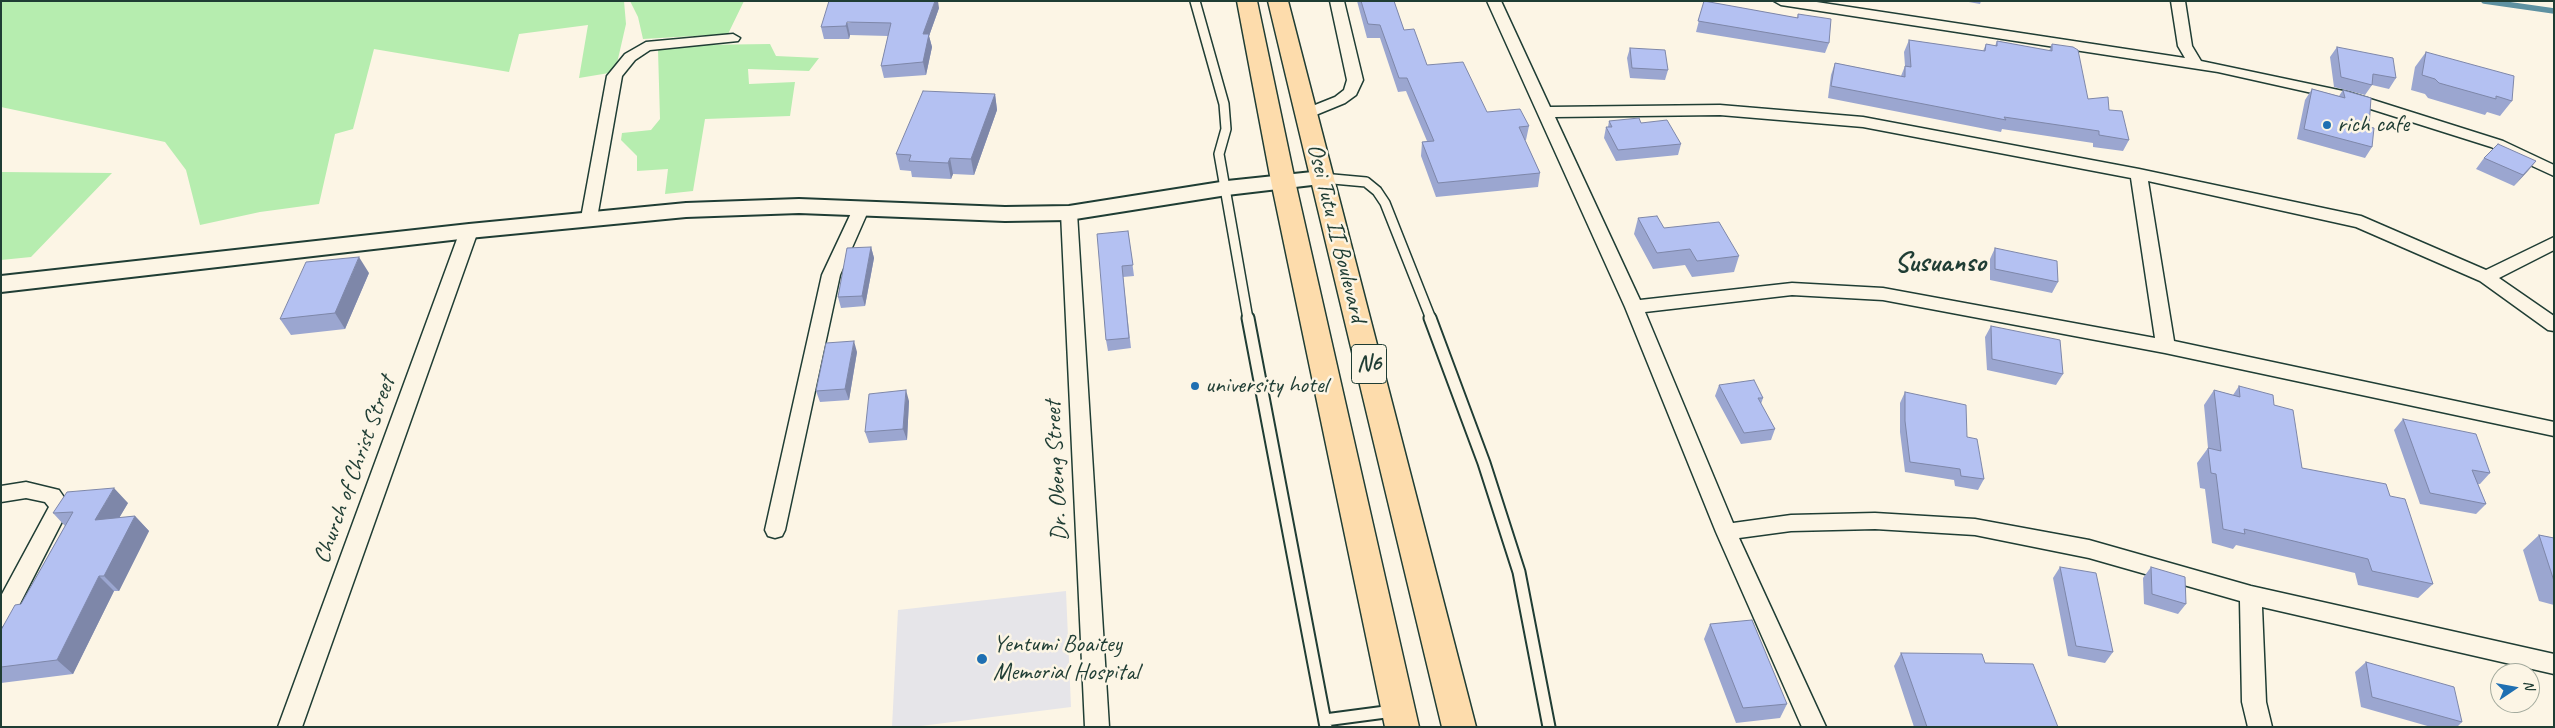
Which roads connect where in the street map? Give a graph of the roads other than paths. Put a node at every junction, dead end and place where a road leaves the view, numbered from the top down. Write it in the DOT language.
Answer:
graph roads {
  1 [pos="1195,1"];
  2 [pos="1247,1"];
  3 [pos="1337,1"];
  4 [pos="1494,1"];
  5 [pos="1781,1"];
  6 [pos="2178,1"];
  7 [pos="1279,2"];
  8 [pos="733,38"];
  9 [pos="2196,65"];
  10 [pos="1544,112"];
  11 [pos="1306,114"];
  12 [pos="2554,170"];
  13 [pos="2140,174"];
  14 [pos="1322,178"];
  15 [pos="1283,181"];
  16 [pos="1227,188"];
  17 [pos="860,209"];
  18 [pos="1069,212"];
  19 [pos="589,218"];
  20 [pos="469,231"];
  21 [pos="2554,243"];
  22 [pos="2486,277"];
  23 [pos="1,284"];
  24 [pos="1634,307"];
  25 [pos="2554,325"];
  26 [pos="2165,346"];
  27 [pos="2554,430"];
  28 [pos="1,494"];
  29 [pos="775,530"];
  30 [pos="1726,532"];
  31 [pos="2251,595"];
  32 [pos="1,618"];
  33 [pos="2554,664"];
  34 [pos="1400,718"];
  35 [pos="1326,723"];
  36 [pos="290,727"];
  37 [pos="1097,727"];
  38 [pos="1459,727"];
  39 [pos="1549,727"];
  40 [pos="1814,727"];
  41 [pos="2260,727"];
  1 -- 16 [label="lane"];
  2 -- 15 [label="highway, Osei Tutu II Boulevard / N6"];
  3 -- 11 [label="street"];
  4 -- 10 [label="street"];
  5 -- 9 [label="street"];
  6 -- 9 [label="street"];
  7 -- 11 [label="highway, Osei Tutu II Boulevard / N6"];
  8 -- 19 [label="street"];
  9 -- 12 [label="street"];
  10 -- 13 [label="street"];
  10 -- 24 [label="street"];
  11 -- 14 [label="highway, Osei Tutu II Boulevard / N6"];
  13 -- 22 [label="street"];
  13 -- 26 [label="street"];
  14 -- 15 [label="street"];
  14 -- 38 [label="highway, Osei Tutu II Boulevard / N6"];
  14 -- 39 [label="lane"];
  15 -- 16 [label="street"];
  15 -- 34 [label="highway, Osei Tutu II Boulevard / N6"];
  16 -- 18 [label="street"];
  16 -- 35 [label="lane"];
  17 -- 18 [label="street"];
  17 -- 19 [label="street"];
  17 -- 29 [label="street"];
  18 -- 37 [label="street, Dr. Obeng Street"];
  19 -- 20 [label="street"];
  20 -- 23 [label="street"];
  20 -- 36 [label="street, Church of Christ Street"];
  21 -- 22 [label="street"];
  22 -- 25 [label="street"];
  24 -- 26 [label="street"];
  24 -- 30 [label="street"];
  26 -- 27 [label="street"];
  28 -- 32 [label="street"];
  30 -- 31 [label="street"];
  30 -- 40 [label="street"];
  31 -- 33 [label="street"];
  31 -- 41 [label="street"];
  34 -- 35 [label="lane"];
}
